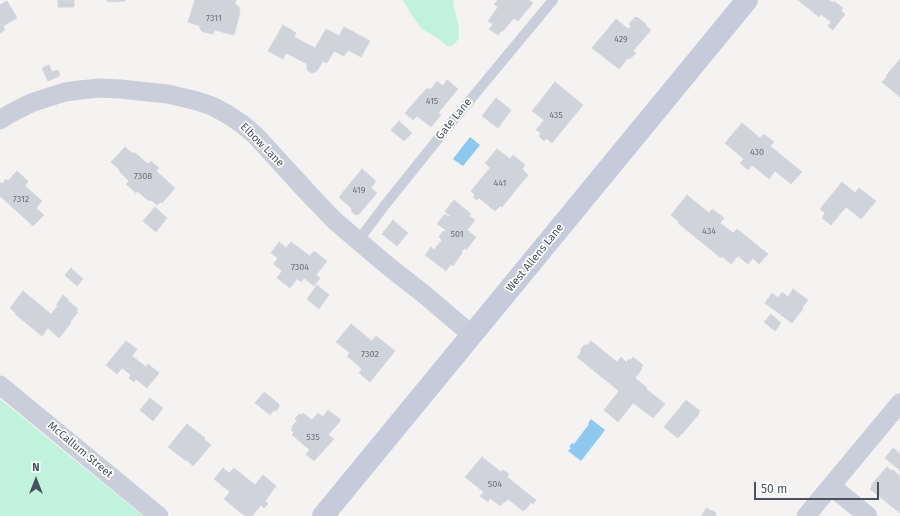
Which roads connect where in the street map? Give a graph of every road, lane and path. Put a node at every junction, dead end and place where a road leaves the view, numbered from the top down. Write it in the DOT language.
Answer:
graph roads {
  1 [pos="554,0"];
  2 [pos="747,0"];
  3 [pos="0,120"];
  4 [pos="358,241"];
  5 [pos="472,335"];
  6 [pos="0,385"];
  7 [pos="900,402"];
  8 [pos="831,486"];
  9 [pos="159,516"];
  10 [pos="323,516"];
  11 [pos="806,516"];
  12 [pos="868,516"];
  1 -- 4 [label="lane, Gate Lane"];
  2 -- 5 [label="street, West Allens Lane"];
  3 -- 4 [label="street, Elbow Lane"];
  4 -- 5 [label="street, Elbow Lane"];
  5 -- 10 [label="street, West Allens Lane"];
  6 -- 9 [label="street, McCallum Street"];
  7 -- 8 [label="street"];
  8 -- 11 [label="street"];
  8 -- 12 [label="street"];
}
